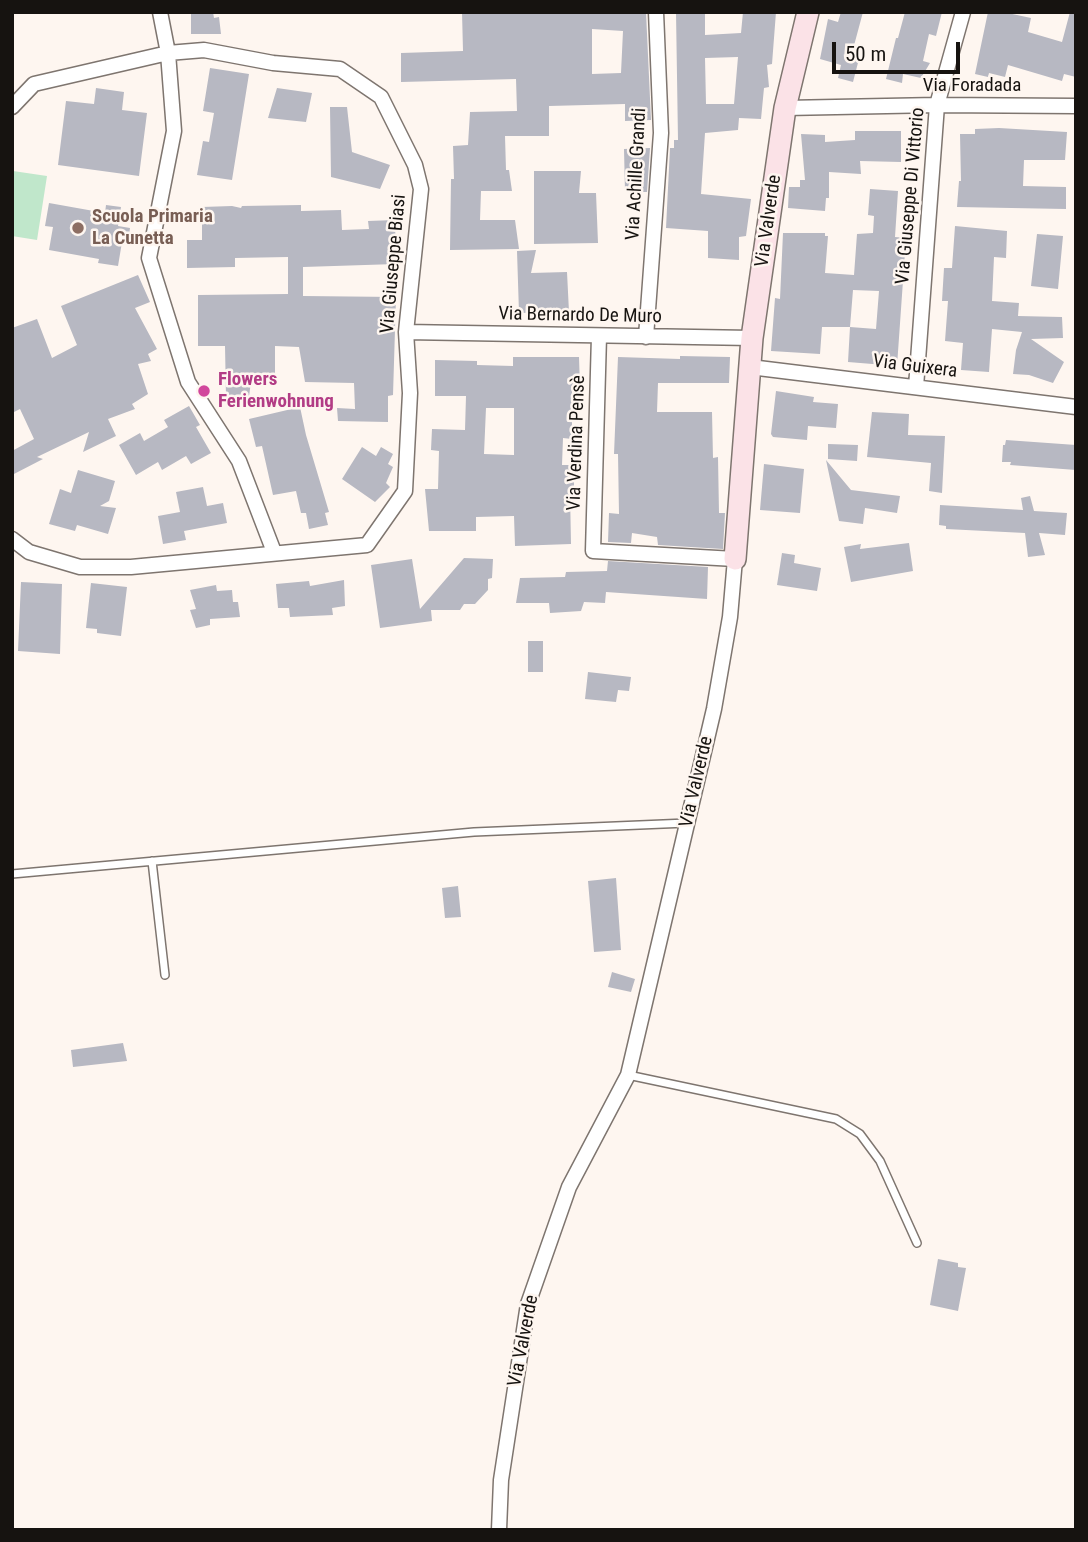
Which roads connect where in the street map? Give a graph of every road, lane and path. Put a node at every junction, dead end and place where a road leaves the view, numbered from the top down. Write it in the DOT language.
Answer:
graph roads {
  1 [pos="160,12"];
  2 [pos="656,12"];
  3 [pos="808,12"];
  4 [pos="963,12"];
  5 [pos="168,53"];
  6 [pos="937,105"];
  7 [pos="1076,106"];
  8 [pos="12,107"];
  9 [pos="785,108"];
  10 [pos="406,332"];
  11 [pos="599,336"];
  12 [pos="646,337"];
  13 [pos="752,338"];
  14 [pos="750,367"];
  15 [pos="915,387"];
  16 [pos="1076,407"];
  17 [pos="12,539"];
  18 [pos="274,552"];
  19 [pos="735,559"];
  20 [pos="687,823"];
  21 [pos="152,862"];
  22 [pos="12,874"];
  23 [pos="165,975"];
  24 [pos="628,1075"];
  25 [pos="917,1243"];
  26 [pos="499,1530"];
  1 -- 5 [label="street"];
  2 -- 12 [label="street, Via Achille Grandi"];
  3 -- 9 [label="street, Via Valverde"];
  4 -- 6 [label="street, Via Giuseppe Di Vittorio"];
  5 -- 8 [label="street, Via Giuseppe Biasi"];
  5 -- 10 [label="street, Via Giuseppe Biasi"];
  5 -- 18 [label="street"];
  6 -- 7 [label="street, Via Foradada"];
  6 -- 9 [label="street, Via Foradada"];
  6 -- 15 [label="street, Via Giuseppe Di Vittorio"];
  9 -- 13 [label="street, Via Valverde"];
  10 -- 11 [label="street, Via Bernardo De Muro"];
  10 -- 18 [label="street, Via Giuseppe Biasi"];
  11 -- 12 [label="street, Via Bernardo De Muro"];
  11 -- 19 [label="street, Via Verdina Pensè"];
  12 -- 13 [label="street, Via Bernardo De Muro"];
  13 -- 14 [label="street, Via Valverde"];
  14 -- 15 [label="street, Via Guixera"];
  14 -- 19 [label="street, Via Valverde"];
  15 -- 16 [label="street, Via Guixera"];
  17 -- 18 [label="street, Via Giuseppe Biasi"];
  19 -- 20 [label="street, Via Valverde"];
  20 -- 21 [label="lane"];
  20 -- 24 [label="street, Via Valverde"];
  21 -- 22 [label="lane"];
  21 -- 23 [label="lane"];
  24 -- 25 [label="lane"];
  24 -- 26 [label="street, Via Valverde"];
}
